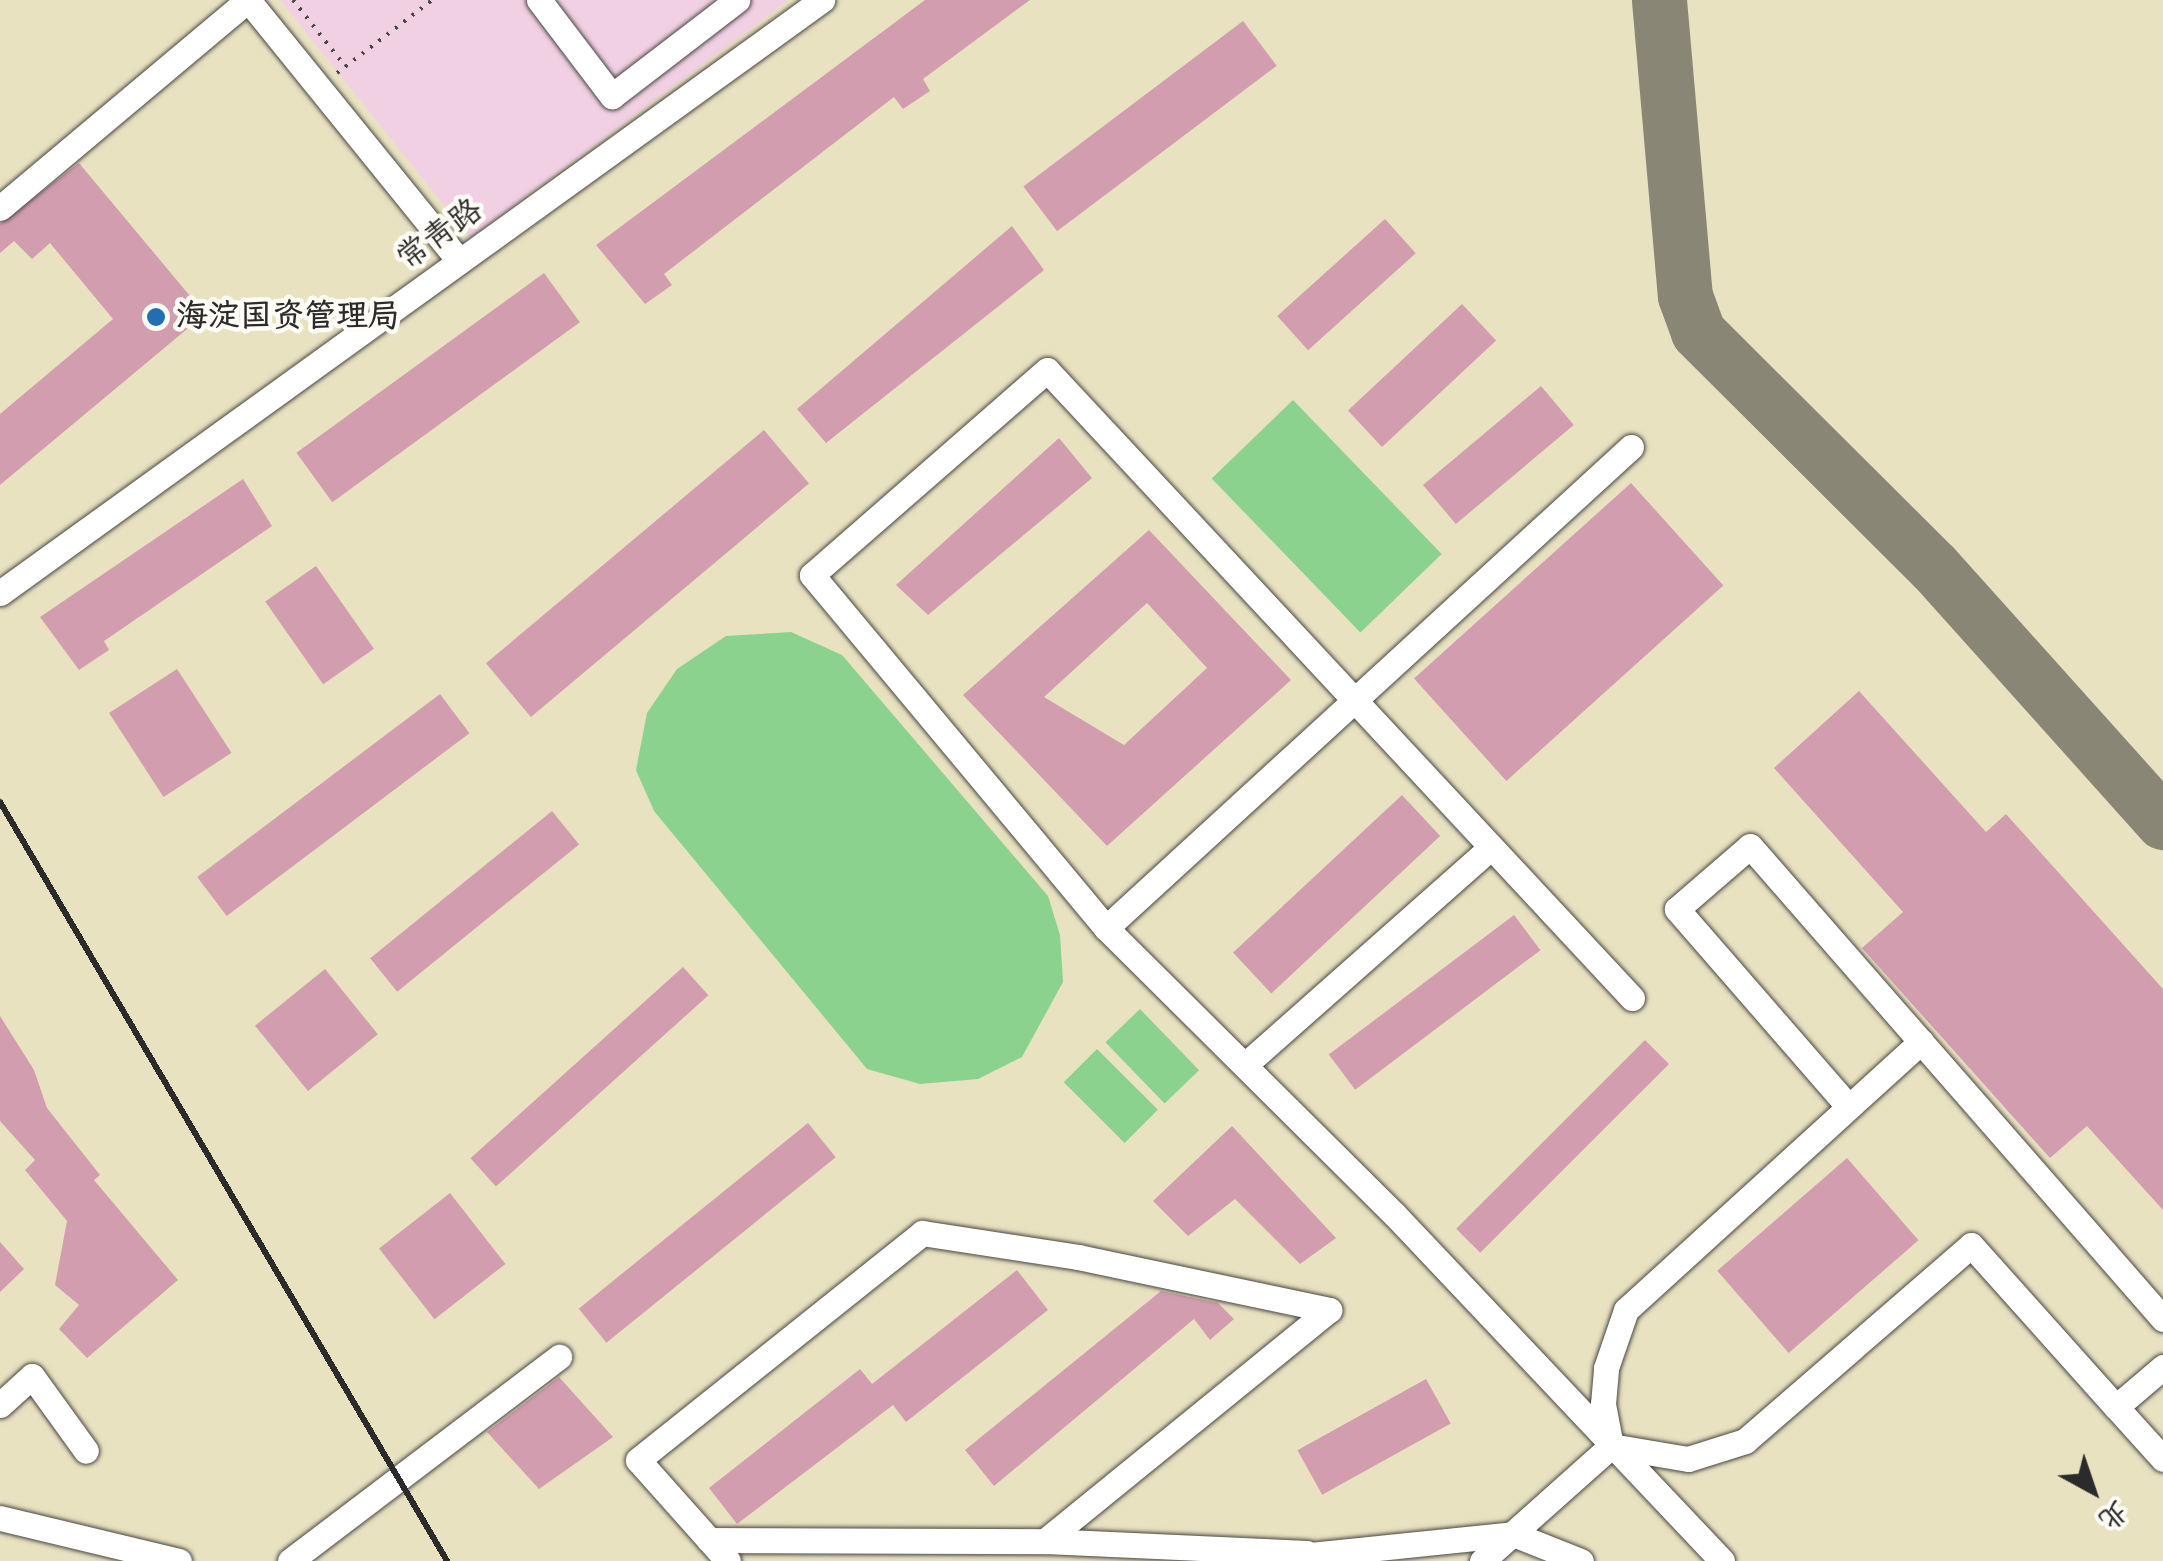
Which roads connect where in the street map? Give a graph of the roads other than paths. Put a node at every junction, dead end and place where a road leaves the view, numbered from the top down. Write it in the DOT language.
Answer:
graph roads {
  1 [pos="539,0"];
  2 [pos="737,0"];
  3 [pos="822,0"];
  4 [pos="0,208"];
  5 [pos="460,261"];
  6 [pos="1632,447"];
  7 [pos="0,593"];
  8 [pos="1355,700"];
  9 [pos="1492,847"];
  10 [pos="1106,928"];
  11 [pos="1632,998"];
  12 [pos="1921,1042"];
  13 [pos="1246,1064"];
  14 [pos="1848,1106"];
  15 [pos="2163,1319"];
  16 [pos="559,1356"];
  17 [pos="2163,1367"];
  18 [pos="0,1405"];
  19 [pos="2116,1407"];
  20 [pos="1611,1446"];
  21 [pos="86,1451"];
  22 [pos="2163,1459"];
  23 [pos="0,1518"];
  24 [pos="0,1528"];
  25 [pos="1513,1534"];
  26 [pos="709,1540"];
  27 [pos="1045,1541"];
  28 [pos="1307,1553"];
  29 [pos="110,1561"];
  30 [pos="179,1561"];
  31 [pos="290,1561"];
  32 [pos="728,1561"];
  33 [pos="1271,1561"];
  34 [pos="1482,1561"];
  35 [pos="1581,1561"];
  36 [pos="1722,1561"];
  1 -- 2 [label="street"];
  3 -- 5 [label="street, 常青路"];
  4 -- 5 [label="street"];
  5 -- 7 [label="street, 常青路"];
  6 -- 8 [label="street"];
  8 -- 9 [label="street"];
  8 -- 10 [label="street"];
  8 -- 10 [label="street"];
  9 -- 11 [label="street"];
  9 -- 13 [label="street"];
  10 -- 13 [label="street"];
  12 -- 14 [label="street"];
  12 -- 14 [label="street"];
  12 -- 15 [label="street"];
  13 -- 20 [label="street"];
  14 -- 20 [label="street"];
  16 -- 31 [label="street"];
  17 -- 19 [label="street"];
  18 -- 21 [label="street"];
  19 -- 20 [label="street"];
  19 -- 22 [label="street"];
  20 -- 25 [label="street"];
  20 -- 36 [label="street"];
  23 -- 30 [label="street"];
  24 -- 29 [label="street"];
  25 -- 28 [label="street"];
  25 -- 34 [label="street"];
  25 -- 35 [label="street"];
  26 -- 27 [label="street"];
  26 -- 27 [label="street"];
  26 -- 32 [label="street"];
  27 -- 28 [label="street"];
  28 -- 33 [label="street"];
}
